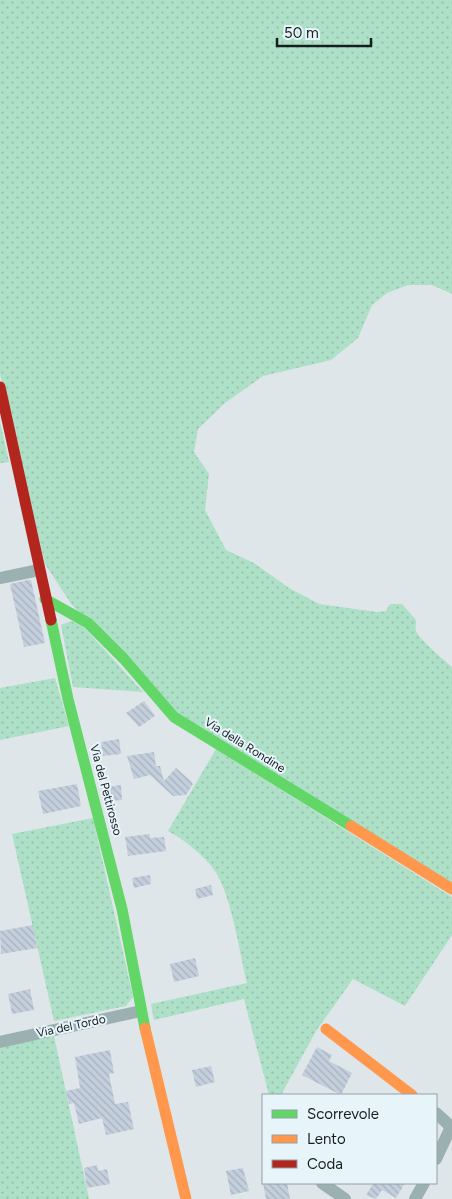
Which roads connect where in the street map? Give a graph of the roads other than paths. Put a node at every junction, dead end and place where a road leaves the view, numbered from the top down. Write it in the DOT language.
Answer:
graph roads {
  1 [pos="0,387"];
  2 [pos="39,570"];
  3 [pos="0,578"];
  4 [pos="45,599"];
  5 [pos="452,890"];
  6 [pos="141,1011"];
  7 [pos="326,1029"];
  8 [pos="0,1042"];
  9 [pos="411,1094"];
  10 [pos="437,1114"];
  11 [pos="437,1157"];
  12 [pos="323,1184"];
  13 [pos="423,1184"];
  14 [pos="186,1199"];
  15 [pos="345,1199"];
  16 [pos="415,1199"];
  1 -- 2 [label="street, Via del Pettirosso"];
  2 -- 3 [label="street"];
  2 -- 4 [label="street, Via del Pettirosso"];
  4 -- 5 [label="street, Via della Rondine"];
  4 -- 6 [label="street, Via del Pettirosso"];
  6 -- 8 [label="street, Via del Tordo"];
  6 -- 14 [label="street, Via del Pettirosso"];
  7 -- 9 [label="street"];
  10 -- 11 [label="street"];
  12 -- 15 [label="street"];
  13 -- 16 [label="street"];
}
